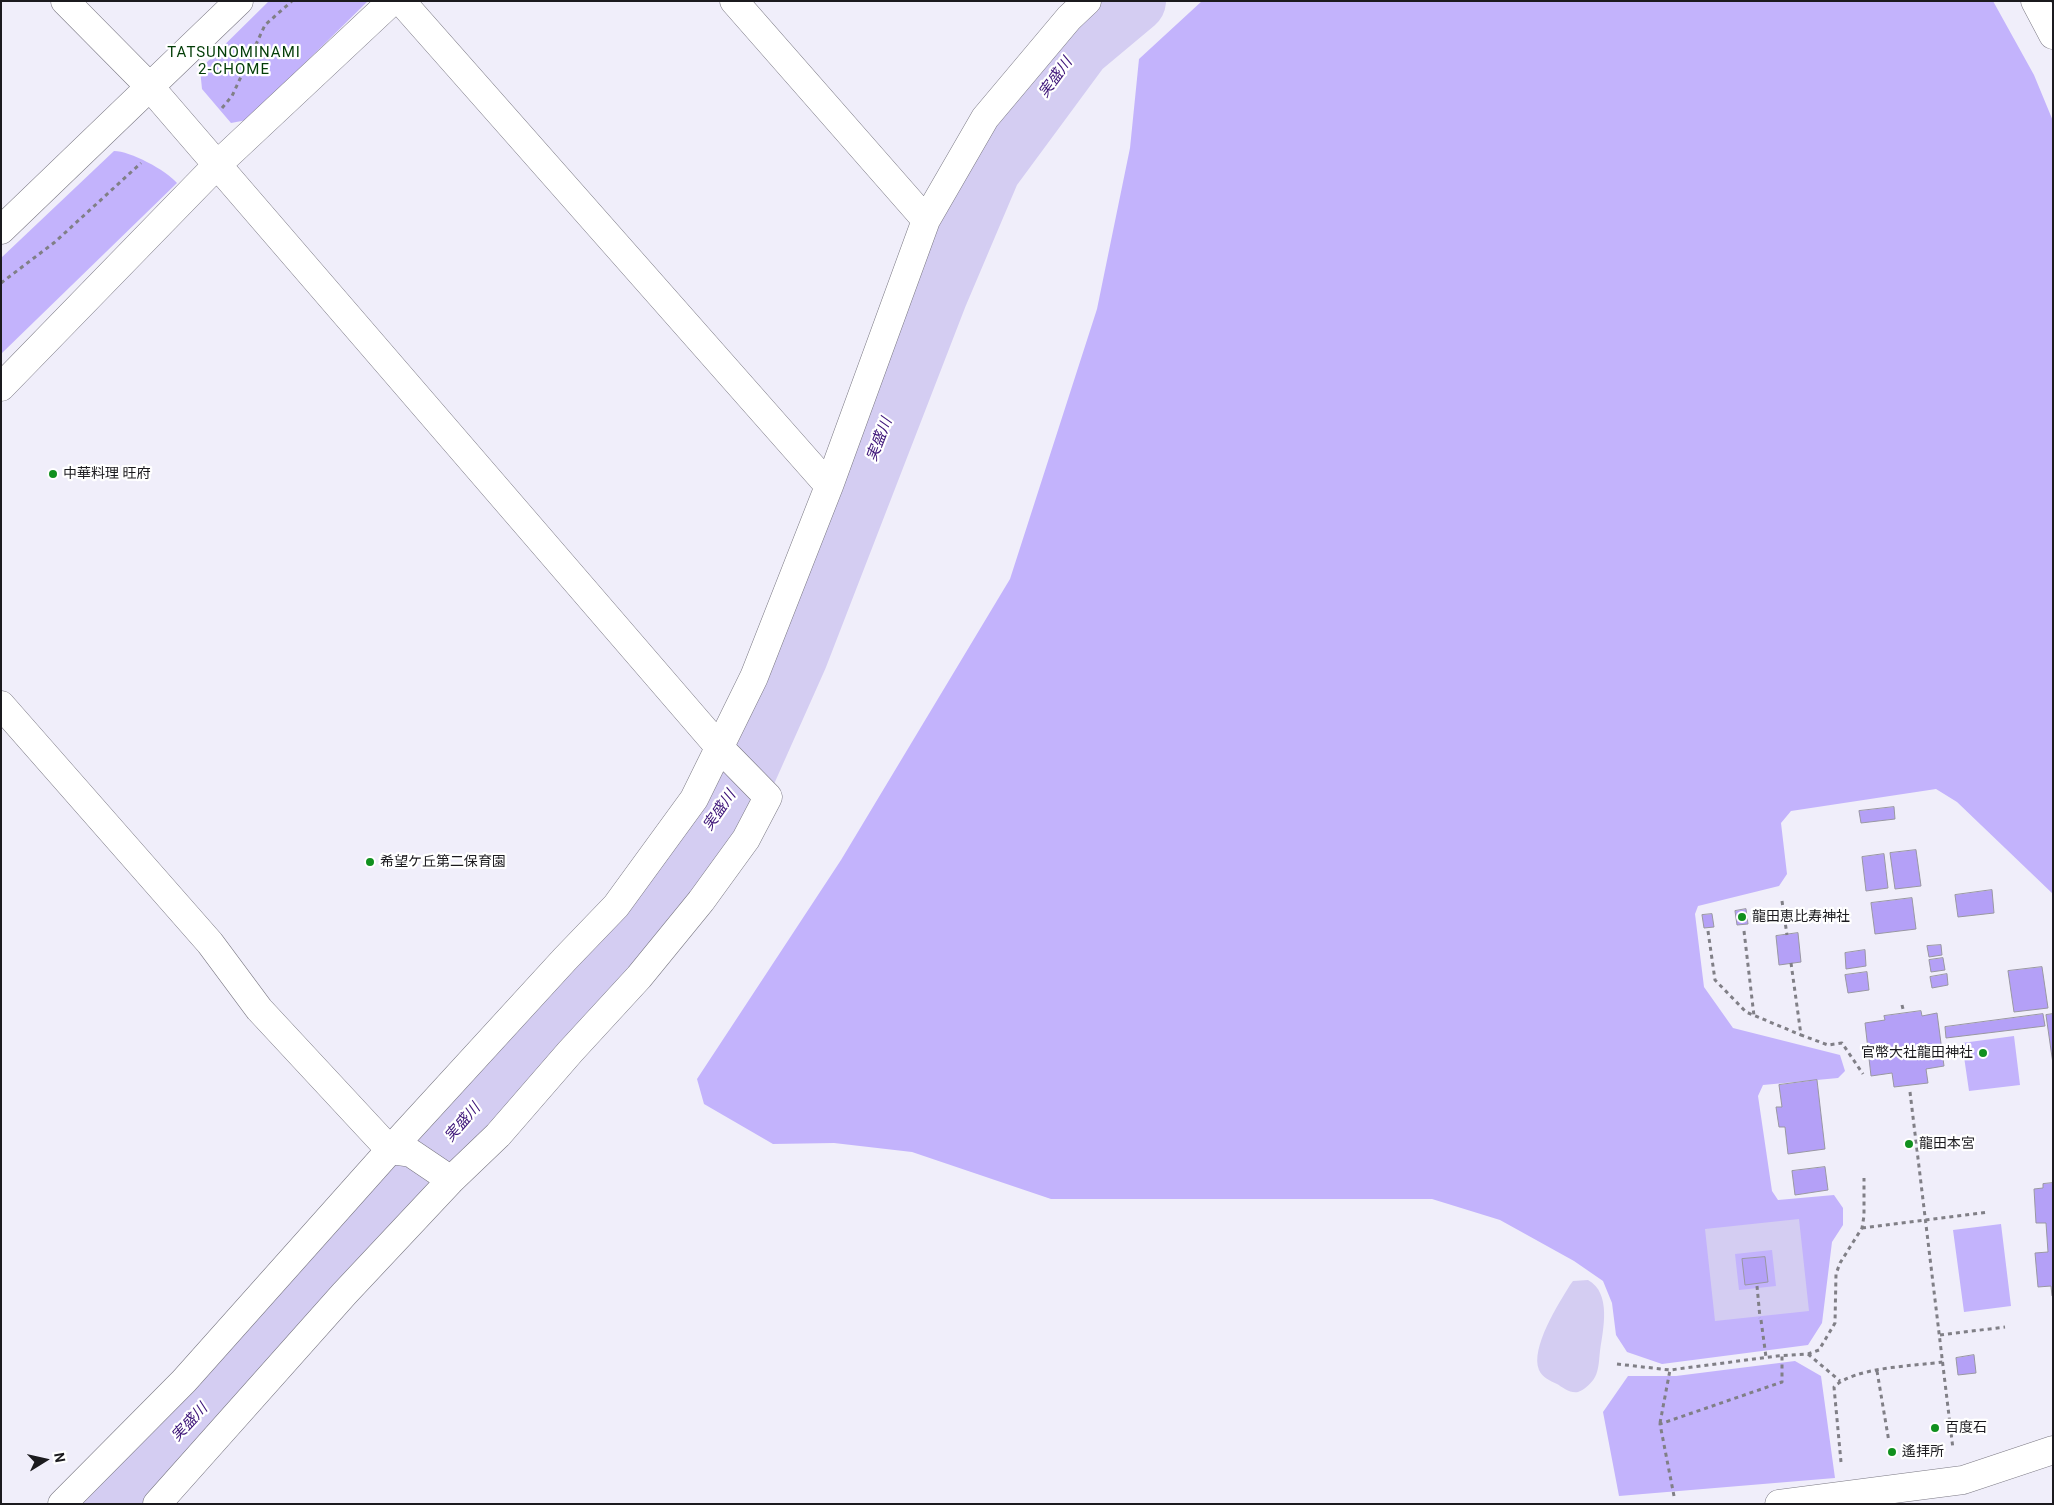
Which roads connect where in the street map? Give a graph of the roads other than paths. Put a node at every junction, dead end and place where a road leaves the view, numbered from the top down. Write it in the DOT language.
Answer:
graph roads {
  1 [pos="65,1"];
  2 [pos="239,1"];
  3 [pos="392,1"];
  4 [pos="400,1"];
  5 [pos="734,1"];
  6 [pos="2035,1"];
  7 [pos="1070,7"];
  8 [pos="2053,35"];
  9 [pos="150,88"];
  10 [pos="217,165"];
  11 [pos="926,220"];
  12 [pos="1,230"];
  13 [pos="1,387"];
  14 [pos="829,486"];
  15 [pos="1,705"];
  16 [pos="726,754"];
  17 [pos="400,1152"];
  18 [pos="450,1180"];
  19 [pos="2053,1450"];
  20 [pos="62,1504"];
  21 [pos="157,1504"];
  22 [pos="1778,1504"];
  1 -- 9 [label="street"];
  2 -- 9 [label="street"];
  3 -- 10 [label="street"];
  4 -- 14 [label="street"];
  5 -- 11 [label="street"];
  6 -- 8 [label="street"];
  7 -- 11 [label="street"];
  9 -- 10 [label="street"];
  9 -- 12 [label="street"];
  10 -- 13 [label="street"];
  10 -- 16 [label="street"];
  11 -- 14 [label="street"];
  14 -- 16 [label="street"];
  15 -- 17 [label="street"];
  16 -- 17 [label="street"];
  16 -- 18 [label="street"];
  17 -- 18 [label="street"];
  17 -- 20 [label="street"];
  18 -- 21 [label="street"];
  19 -- 22 [label="street"];
}
